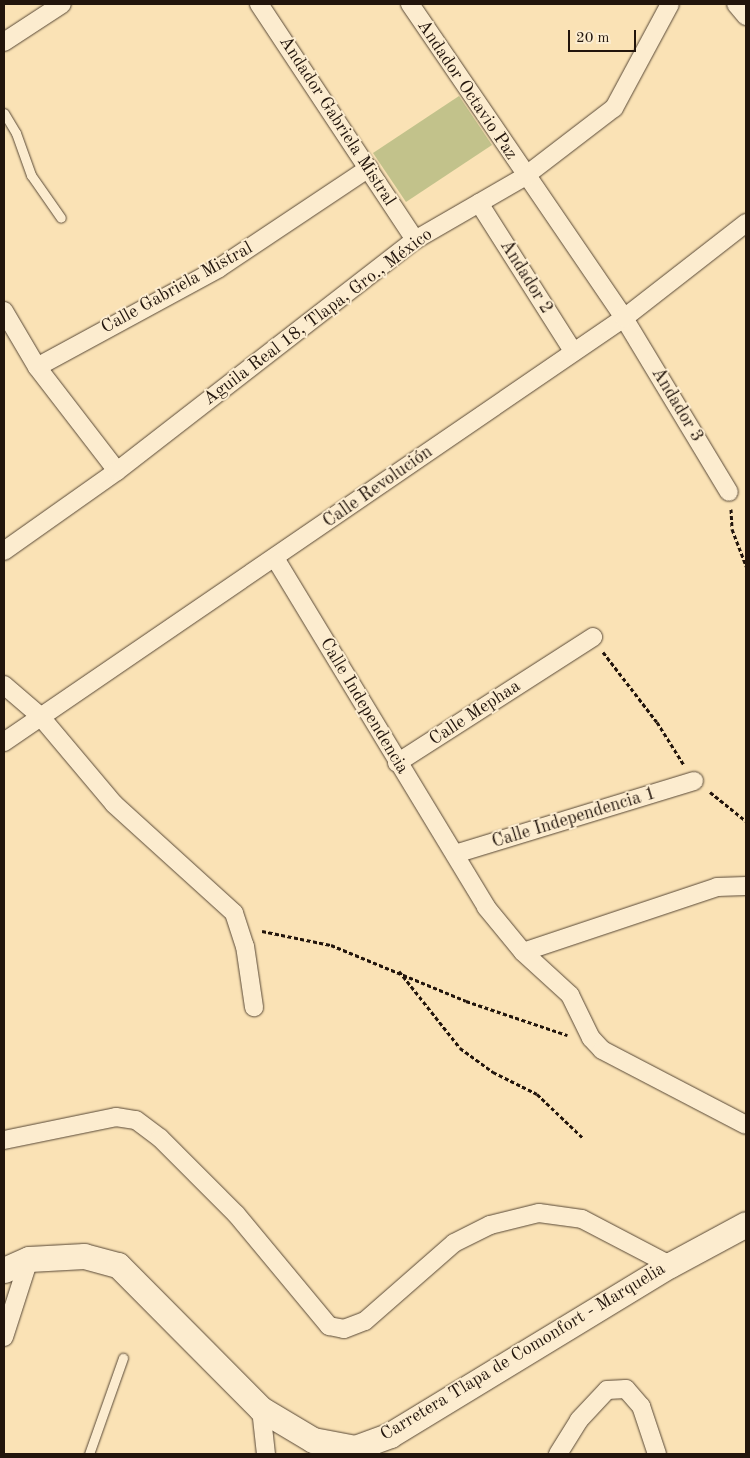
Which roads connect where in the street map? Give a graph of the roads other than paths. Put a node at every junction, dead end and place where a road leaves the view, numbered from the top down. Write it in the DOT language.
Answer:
graph roads {
  1 [pos="62,4"];
  2 [pos="259,4"];
  3 [pos="410,4"];
  4 [pos="670,4"];
  5 [pos="736,4"];
  6 [pos="746,16"];
  7 [pos="4,42"];
  8 [pos="4,113"];
  9 [pos="369,168"];
  10 [pos="524,177"];
  11 [pos="480,203"];
  12 [pos="61,218"];
  13 [pos="746,223"];
  14 [pos="415,240"];
  15 [pos="4,311"];
  16 [pos="624,318"];
  17 [pos="573,351"];
  18 [pos="37,367"];
  19 [pos="116,470"];
  20 [pos="729,492"];
  21 [pos="4,551"];
  22 [pos="276,558"];
  23 [pos="593,637"];
  24 [pos="4,685"];
  25 [pos="40,716"];
  26 [pos="4,742"];
  27 [pos="398,763"];
  28 [pos="694,781"];
  29 [pos="455,854"];
  30 [pos="746,886"];
  31 [pos="523,952"];
  32 [pos="254,1007"];
  33 [pos="746,1125"];
  34 [pos="4,1140"];
  35 [pos="746,1224"];
  36 [pos="29,1259"];
  37 [pos="670,1265"];
  38 [pos="4,1270"];
  39 [pos="4,1337"];
  40 [pos="123,1358"];
  41 [pos="261,1409"];
  42 [pos="89,1454"];
  43 [pos="266,1454"];
  44 [pos="558,1454"];
  45 [pos="657,1454"];
  1 -- 7 [label="street"];
  2 -- 9 [label="street, Andador Gabriela Mistral"];
  3 -- 10 [label="street, Andador Octavio Paz"];
  4 -- 10 [label="street, Aguila Real 18, Tlapa, Gro., México"];
  5 -- 6 [label="street"];
  8 -- 12 [label="lane"];
  9 -- 14 [label="street, Andador Gabriela Mistral"];
  9 -- 18 [label="street, Calle Gabriela Mistral"];
  10 -- 11 [label="street, Aguila Real 18, Tlapa, Gro., México"];
  10 -- 16 [label="street, Andador Octavio Paz"];
  11 -- 14 [label="street, Aguila Real 18, Tlapa, Gro., México"];
  11 -- 17 [label="street, Andador 2"];
  13 -- 16 [label="street, Calle Revolución"];
  14 -- 19 [label="street, Aguila Real 18, Tlapa, Gro., México"];
  15 -- 18 [label="street"];
  16 -- 17 [label="street, Calle Revolución"];
  16 -- 20 [label="street, Andador 3"];
  17 -- 22 [label="street, Calle Revolución"];
  18 -- 19 [label="street"];
  19 -- 21 [label="street, Aguila Real 18, Tlapa, Gro., México"];
  22 -- 25 [label="street, Calle Revolución"];
  22 -- 27 [label="street, Calle Independencia"];
  23 -- 27 [label="street, Calle Mephaa"];
  24 -- 25 [label="street"];
  25 -- 26 [label="street, Calle Revolución"];
  25 -- 32 [label="street"];
  27 -- 29 [label="street, Calle Independencia"];
  28 -- 29 [label="street, Calle Independencia 1"];
  29 -- 31 [label="street, Calle Independencia"];
  30 -- 31 [label="street"];
  31 -- 33 [label="street, Calle Independencia"];
  34 -- 37 [label="street"];
  35 -- 37 [label="main road, Carretera Tlapa de Comonfort - Marquelia"];
  36 -- 38 [label="main road, Carretera Tlapa de Comonfort - Marquelia"];
  36 -- 39 [label="street"];
  36 -- 41 [label="main road, Carretera Tlapa de Comonfort - Marquelia"];
  37 -- 41 [label="main road, Carretera Tlapa de Comonfort - Marquelia"];
  40 -- 42 [label="lane"];
  41 -- 43 [label="street"];
  44 -- 45 [label="street"];
}
